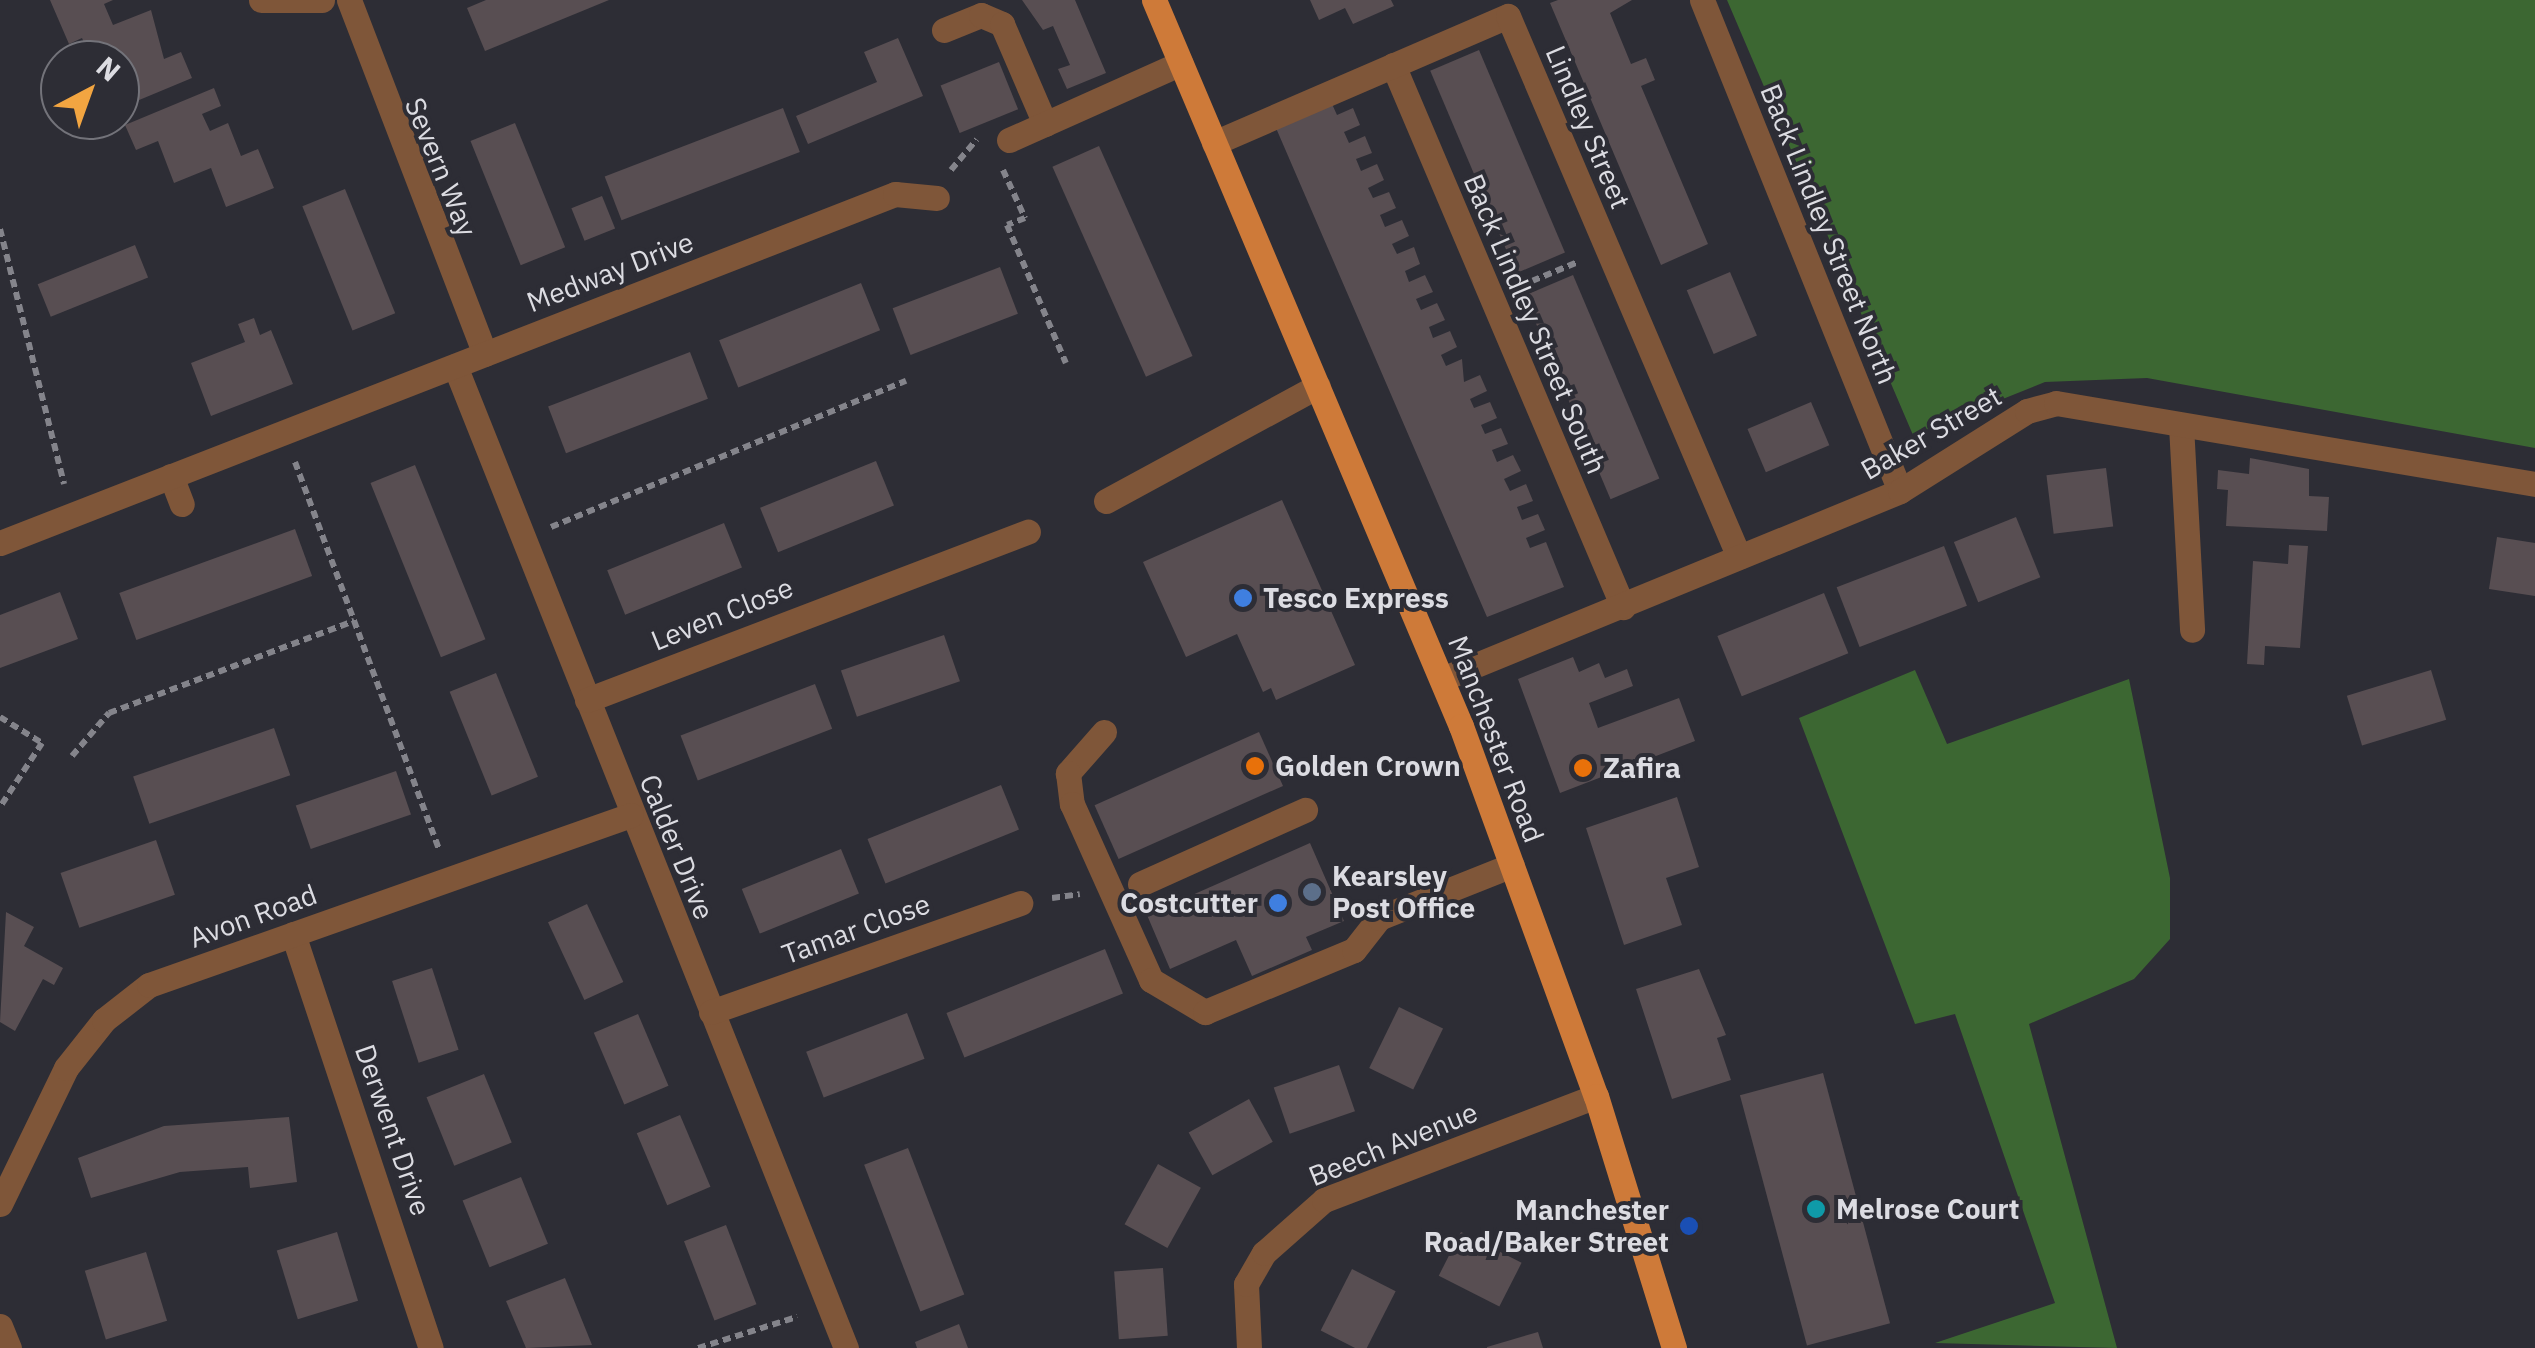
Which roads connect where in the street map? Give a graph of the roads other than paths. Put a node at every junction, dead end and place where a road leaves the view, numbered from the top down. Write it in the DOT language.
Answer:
graph roads {
  1 [pos="261,0"];
  2 [pos="322,0"];
  3 [pos="349,0"];
  4 [pos="1154,0"];
  5 [pos="1702,0"];
  6 [pos="944,30"];
  7 [pos="1182,63"];
  8 [pos="1392,66"];
  9 [pos="1044,124"];
  10 [pos="1009,140"];
  11 [pos="1214,142"];
  12 [pos="937,198"];
  13 [pos="484,354"];
  14 [pos="455,366"];
  15 [pos="1318,386"];
  16 [pos="2180,425"];
  17 [pos="171,476"];
  18 [pos="2535,484"];
  19 [pos="1900,492"];
  20 [pos="1106,501"];
  21 [pos="182,504"];
  22 [pos="1028,532"];
  23 [pos="0,543"];
  24 [pos="1738,558"];
  25 [pos="1622,607"];
  26 [pos="2192,630"];
  27 [pos="1442,679"];
  28 [pos="587,700"];
  29 [pos="1104,732"];
  30 [pos="1305,810"];
  31 [pos="631,815"];
  32 [pos="1512,864"];
  33 [pos="1140,884"];
  34 [pos="1020,902"];
  35 [pos="293,934"];
  36 [pos="712,1012"];
  37 [pos="1596,1096"];
  38 [pos="0,1204"];
  39 [pos="0,1326"];
  40 [pos="9,1348"];
  41 [pos="430,1348"];
  42 [pos="846,1348"];
  43 [pos="1249,1348"];
  44 [pos="1674,1348"];
  1 -- 2 [label="street"];
  3 -- 13 [label="street, Severn Way"];
  4 -- 7 [label="main road, Manchester Road"];
  5 -- 19 [label="street, Back Lindley Street North"];
  6 -- 9 [label="street"];
  7 -- 9 [label="street"];
  7 -- 11 [label="main road, Manchester Road"];
  8 -- 11 [label="street, Lindley Street"];
  8 -- 24 [label="street, Lindley Street"];
  8 -- 25 [label="street, Back Lindley Street South"];
  9 -- 10 [label="street"];
  11 -- 15 [label="main road, Manchester Road"];
  12 -- 13 [label="street, Medway Drive"];
  13 -- 14 [label="street, Medway Drive"];
  14 -- 17 [label="street, Medway Drive"];
  14 -- 28 [label="street, Calder Drive"];
  15 -- 20 [label="street"];
  15 -- 27 [label="main road, Manchester Road"];
  16 -- 18 [label="street, Baker Street"];
  16 -- 19 [label="street, Baker Street"];
  16 -- 26 [label="street"];
  17 -- 21 [label="street"];
  17 -- 23 [label="street, Medway Drive"];
  19 -- 24 [label="street, Baker Street"];
  22 -- 28 [label="street, Leven Close"];
  24 -- 25 [label="street, Baker Street"];
  25 -- 27 [label="street, Baker Street"];
  27 -- 32 [label="main road, Manchester Road"];
  28 -- 31 [label="street, Calder Drive"];
  29 -- 32 [label="street"];
  30 -- 33 [label="street"];
  31 -- 35 [label="street, Avon Road"];
  31 -- 36 [label="street, Calder Drive"];
  32 -- 37 [label="main road, Manchester Road"];
  34 -- 36 [label="street, Tamar Close"];
  35 -- 38 [label="street, Avon Road"];
  35 -- 41 [label="street, Derwent Drive"];
  36 -- 42 [label="street, Calder Drive"];
  37 -- 43 [label="street, Beech Avenue"];
  37 -- 44 [label="main road, Manchester Road"];
  39 -- 40 [label="street"];
}
